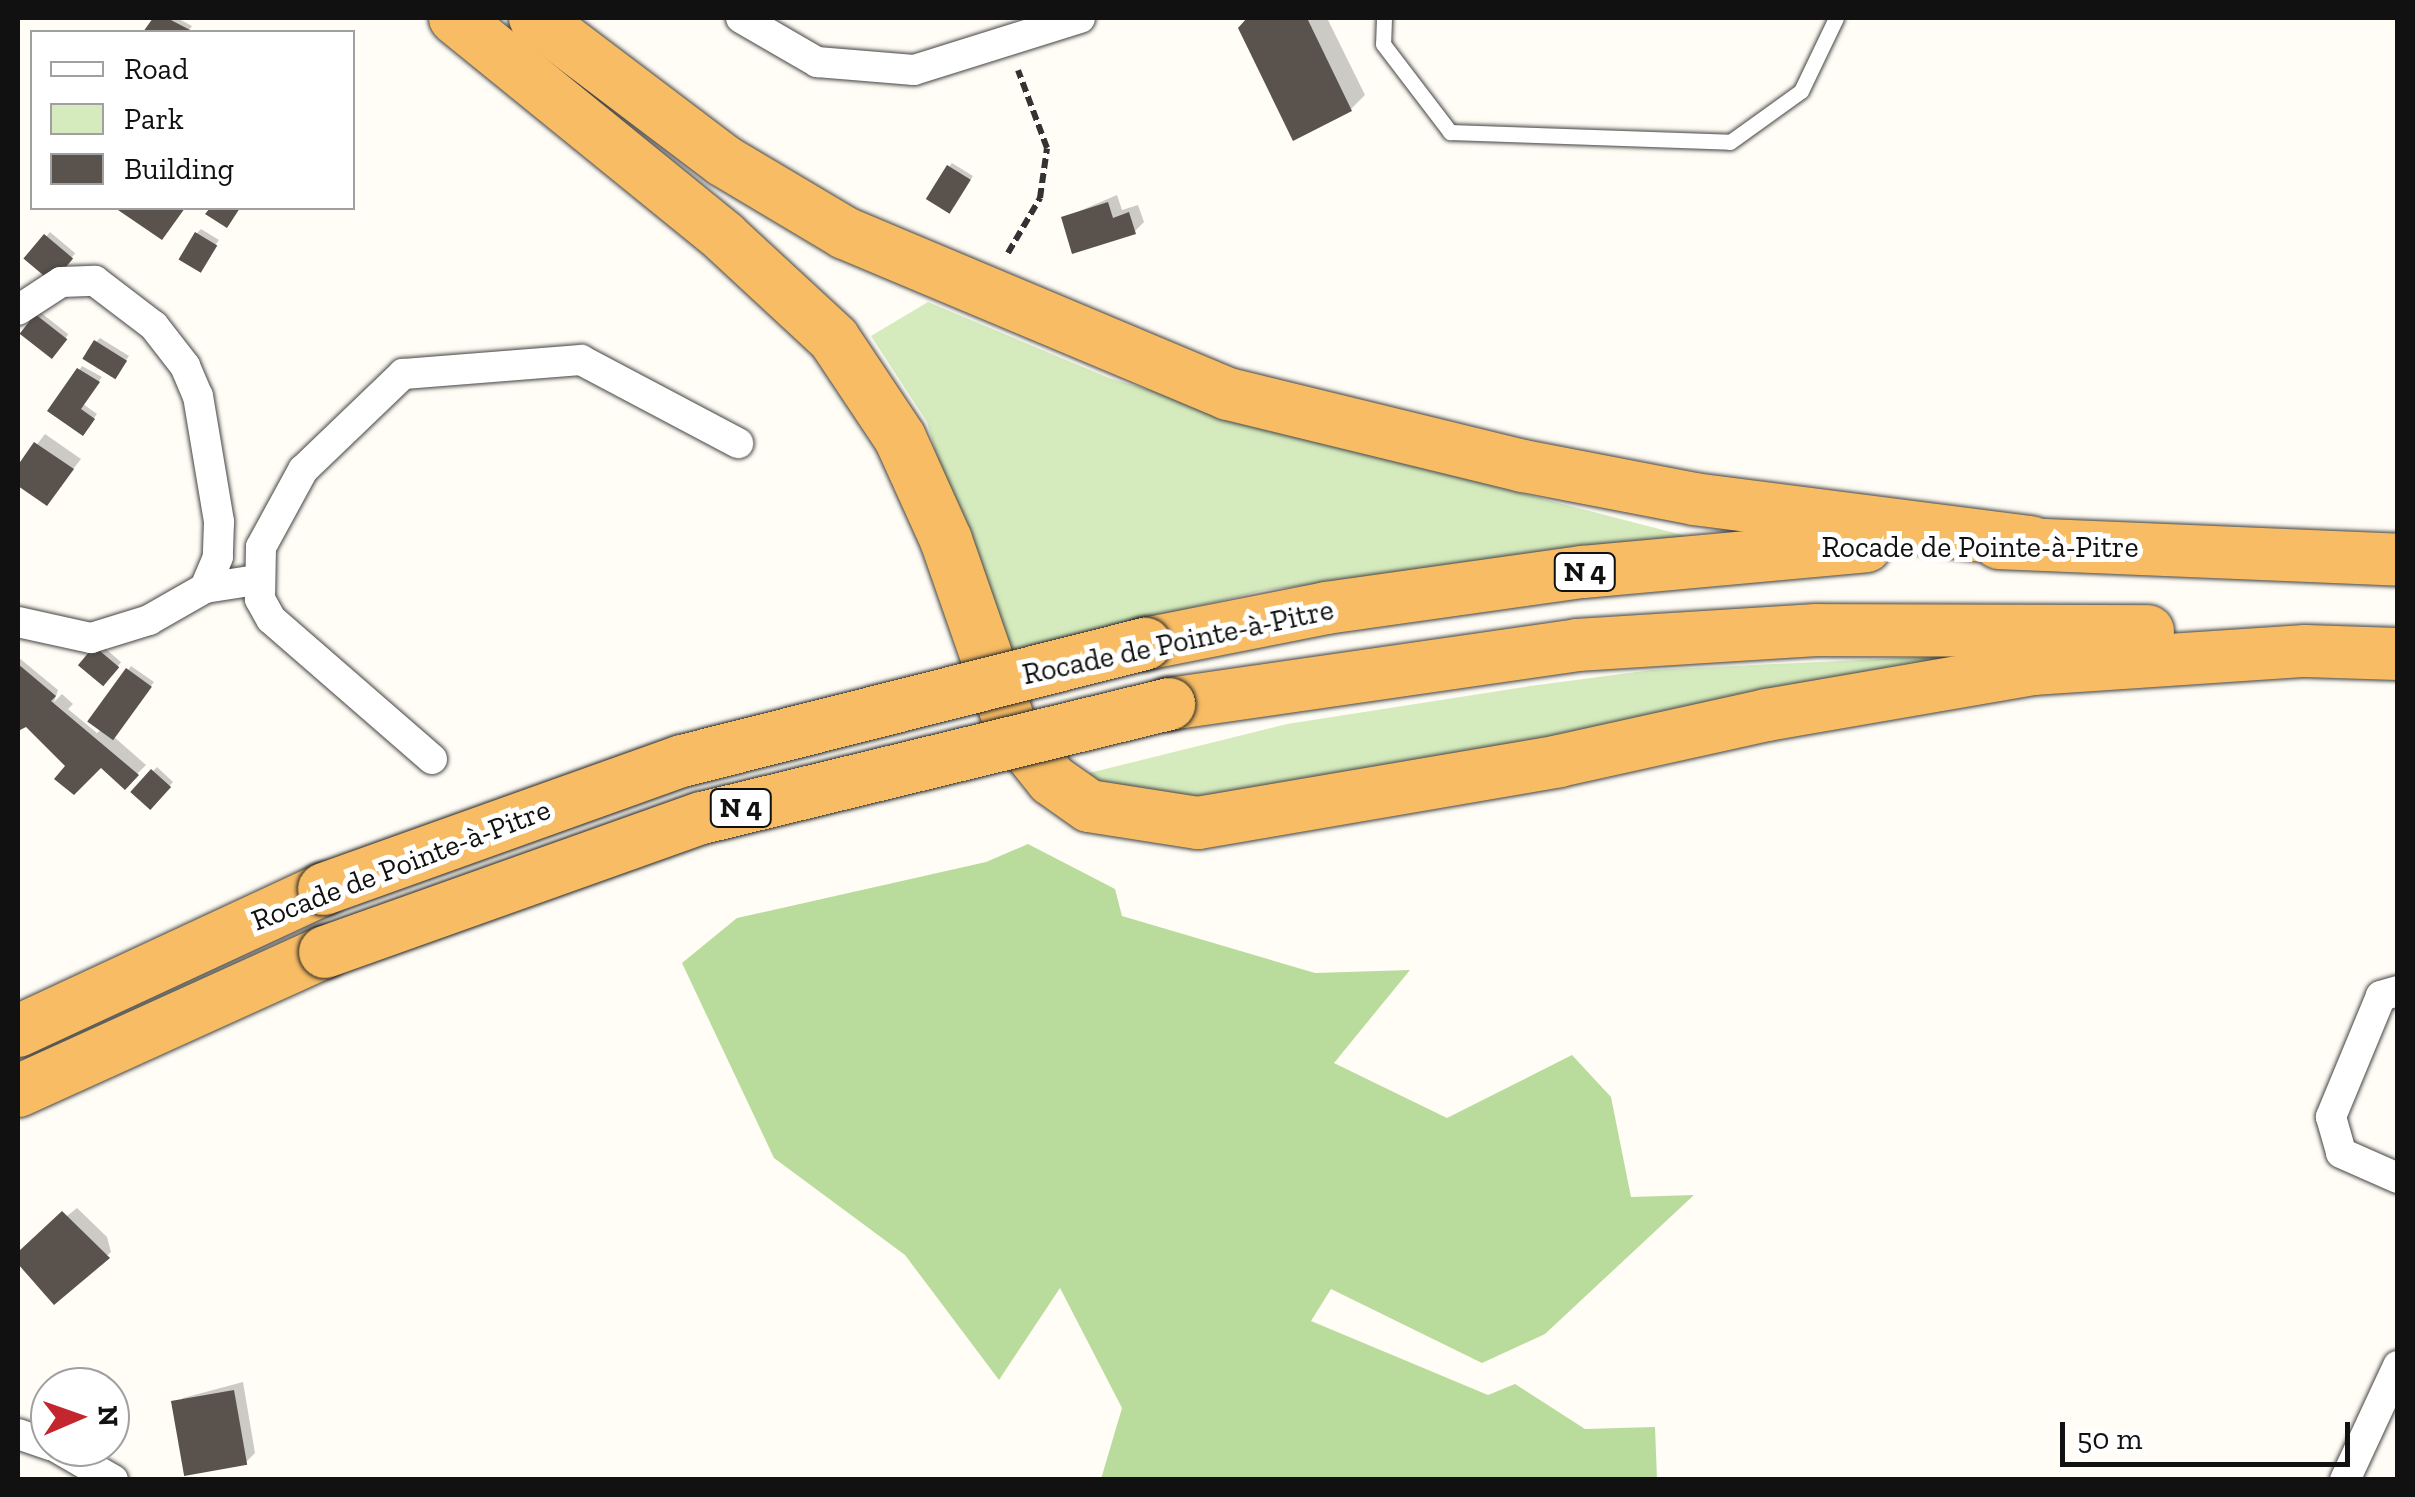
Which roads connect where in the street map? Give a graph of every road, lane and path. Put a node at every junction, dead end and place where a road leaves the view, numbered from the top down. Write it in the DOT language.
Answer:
graph roads {
  1 [pos="455,18"];
  2 [pos="535,18"];
  3 [pos="741,18"];
  4 [pos="1080,18"];
  5 [pos="1384,18"];
  6 [pos="1836,18"];
  7 [pos="1008,41"];
  8 [pos="964,284"];
  9 [pos="18,310"];
  10 [pos="738,443"];
  11 [pos="2031,542"];
  12 [pos="2398,560"];
  13 [pos="256,580"];
  14 [pos="205,588"];
  15 [pos="18,622"];
  16 [pos="2398,646"];
  17 [pos="2398,654"];
  18 [pos="432,759"];
  19 [pos="2398,992"];
  20 [pos="18,1030"];
  21 [pos="18,1091"];
  22 [pos="2398,1178"];
  23 [pos="2398,1366"];
  24 [pos="91,1467"];
  25 [pos="114,1480"];
  26 [pos="2346,1480"];
  1 -- 17 [label="highway"];
  2 -- 8 [label="highway"];
  3 -- 7 [label="street"];
  4 -- 7 [label="street"];
  5 -- 6 [label="lane"];
  7 -- 8 [label="path"];
  8 -- 11 [label="highway"];
  9 -- 14 [label="street"];
  10 -- 13 [label="street"];
  11 -- 12 [label="highway, Rocade de Pointe-à-Pitre / N 4"];
  11 -- 20 [label="highway, Rocade de Pointe-à-Pitre / N 4, bridge"];
  13 -- 14 [label="street"];
  13 -- 18 [label="street"];
  14 -- 15 [label="street"];
  16 -- 21 [label="highway, Rocade de Pointe-à-Pitre / N 4, bridge"];
  19 -- 22 [label="street"];
  23 -- 26 [label="street"];
  24 -- 25 [label="street"];
}
